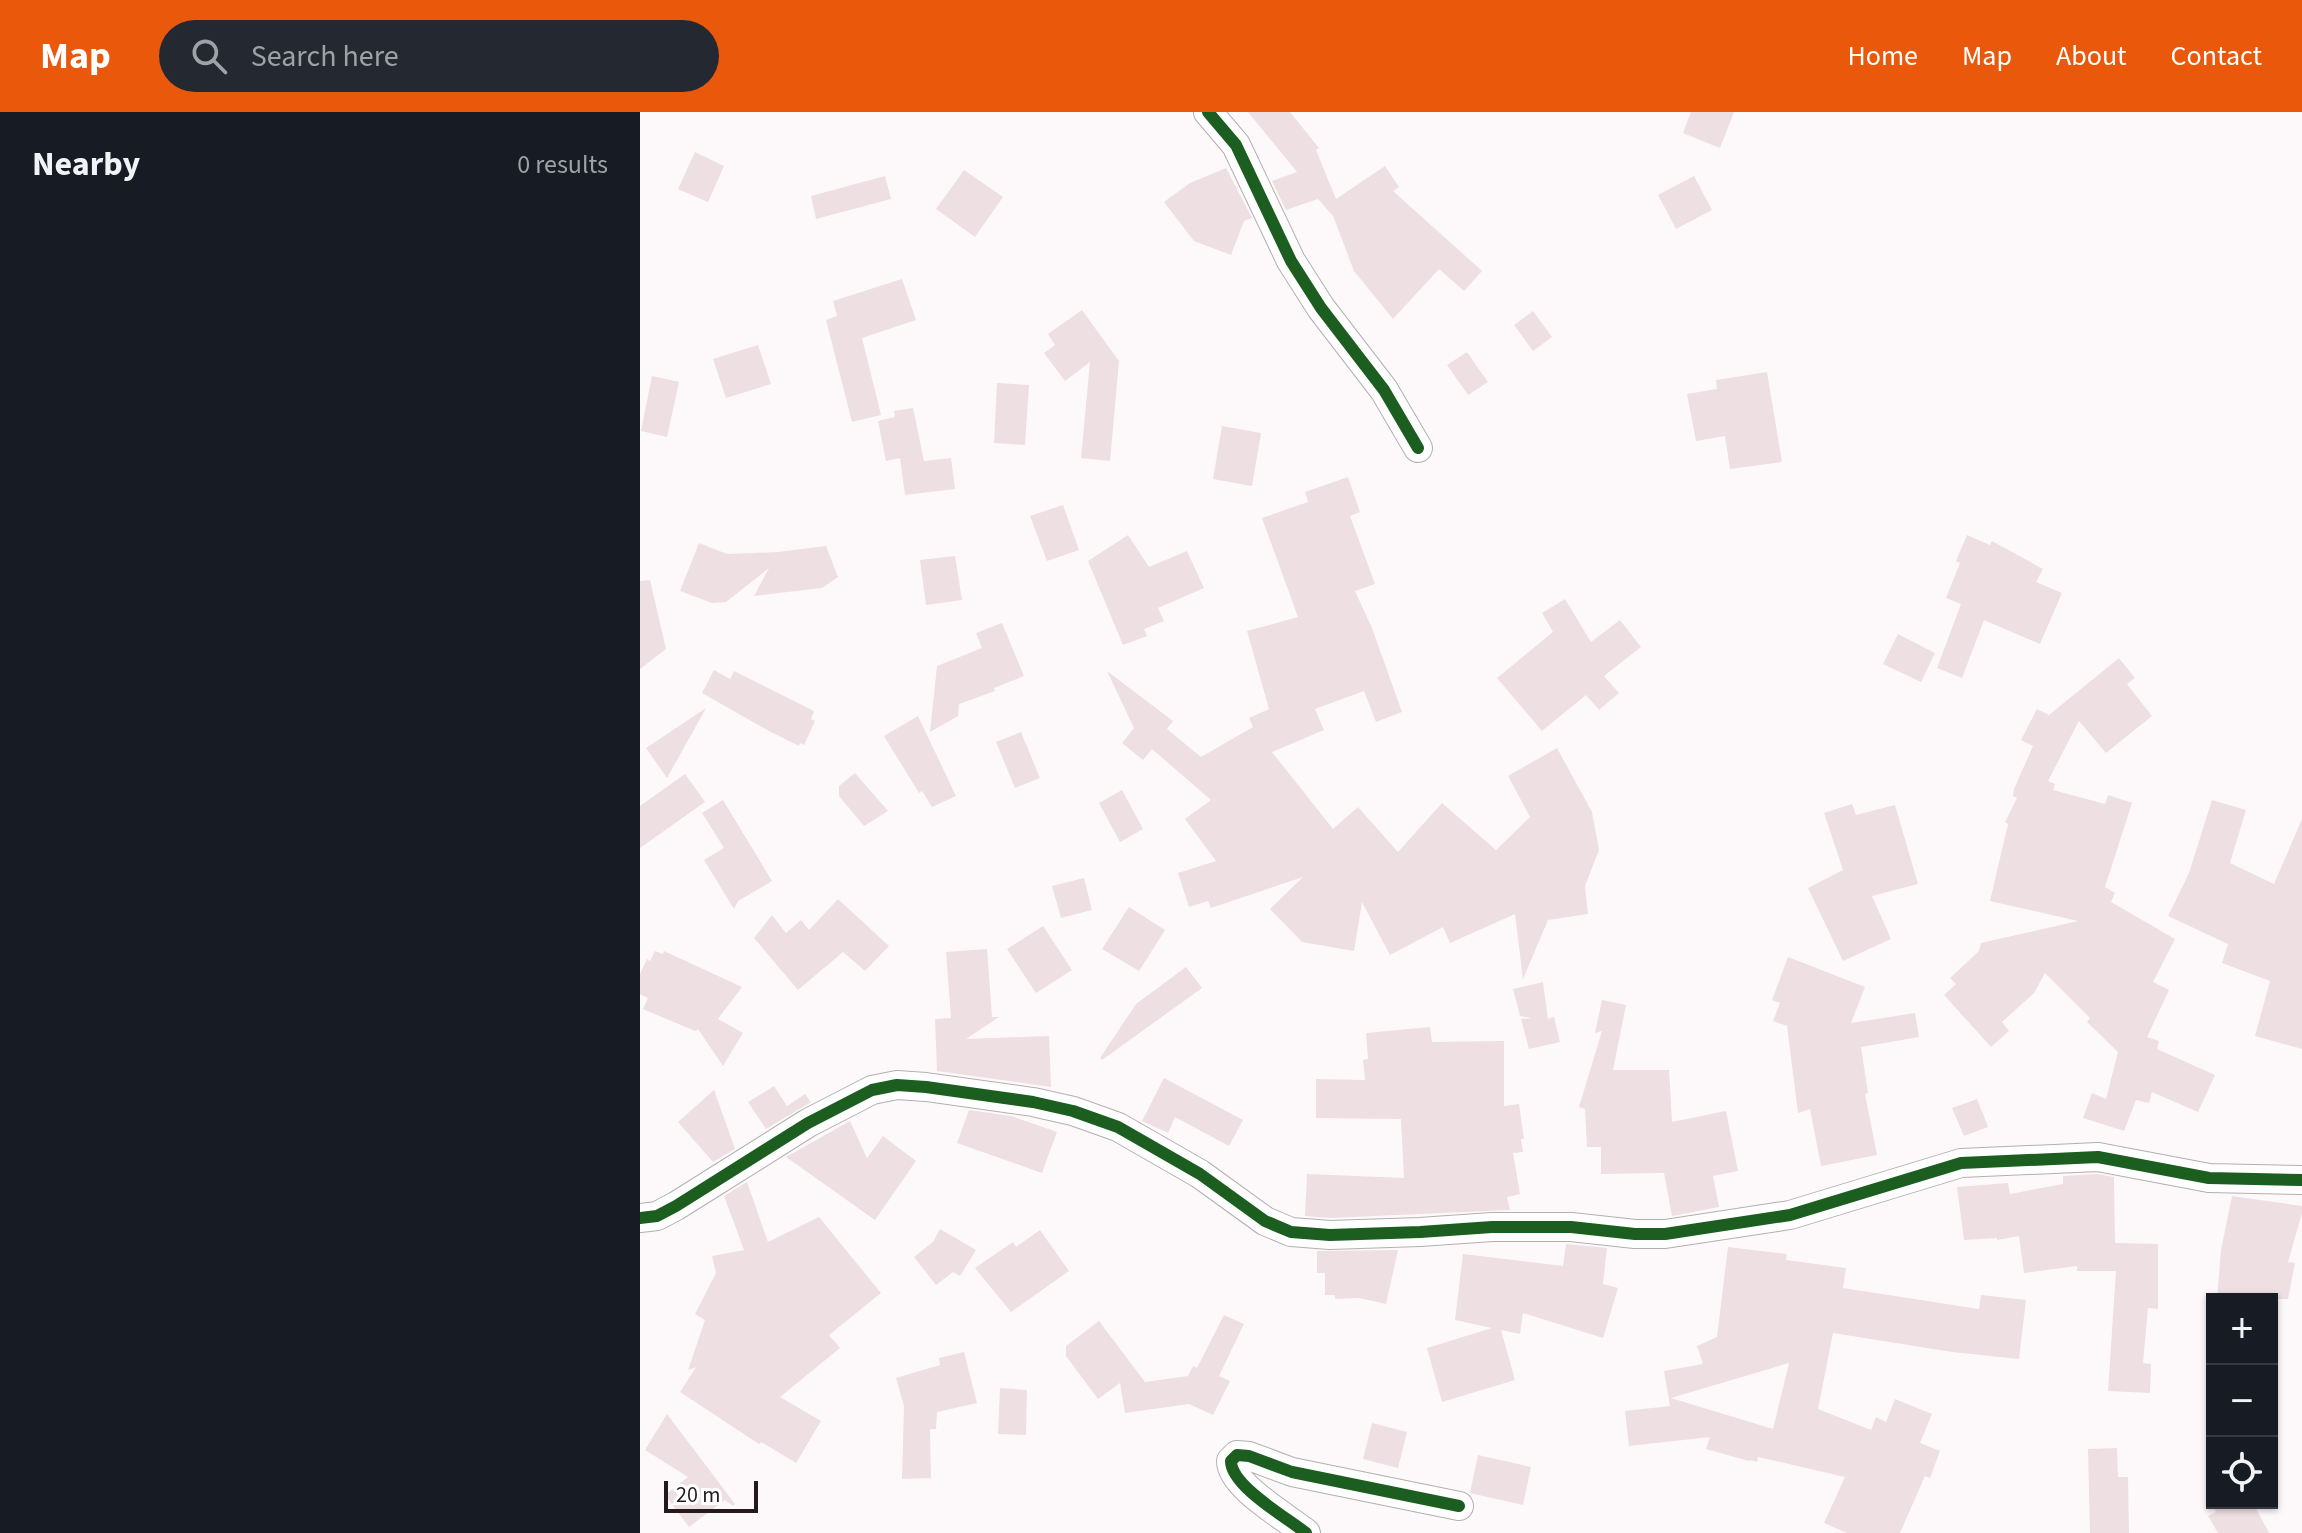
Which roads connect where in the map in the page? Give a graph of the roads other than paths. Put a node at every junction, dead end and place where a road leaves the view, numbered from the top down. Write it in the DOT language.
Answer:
graph roads {
  1 [pos="1208,112"];
  2 [pos="1418,448"];
  3 [pos="2302,1180"];
  4 [pos="640,1218"];
  5 [pos="1459,1506"];
  6 [pos="1306,1533"];
  1 -- 2 [label="street"];
  3 -- 4 [label="street"];
  5 -- 6 [label="street"];
}
